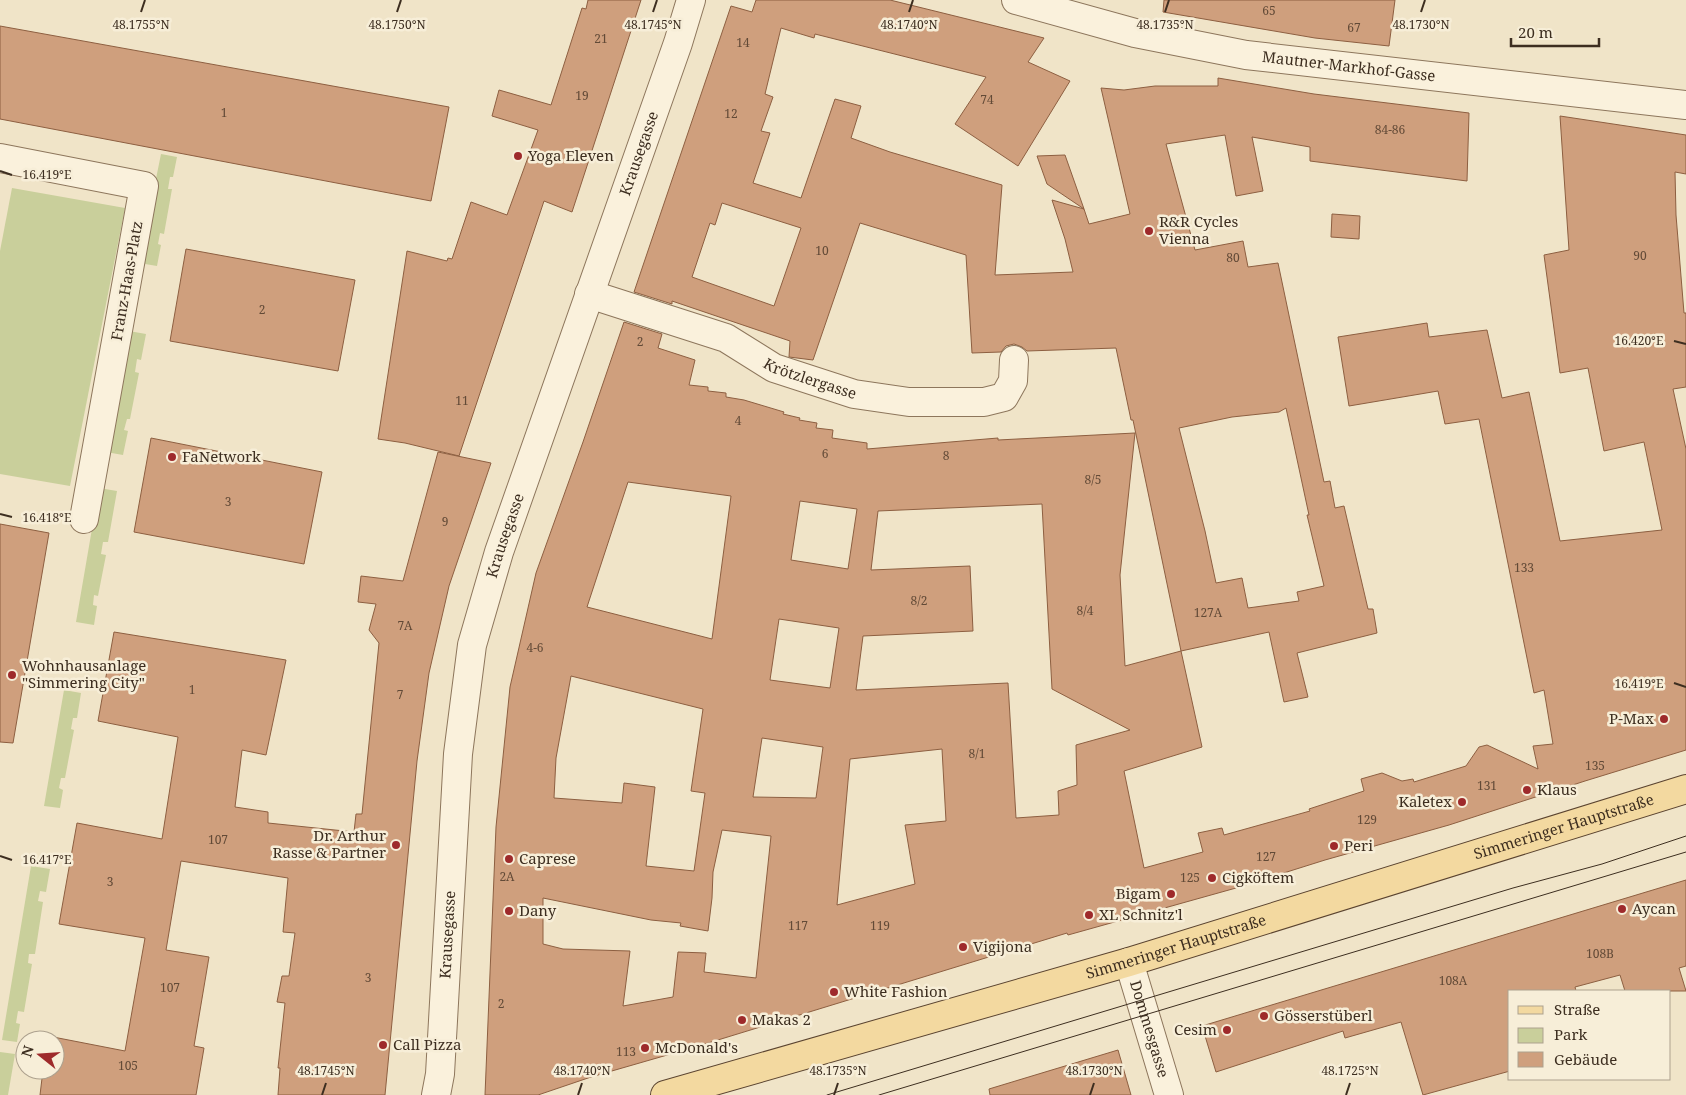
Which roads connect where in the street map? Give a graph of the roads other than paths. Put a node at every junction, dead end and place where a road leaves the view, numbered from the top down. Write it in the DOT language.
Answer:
graph roads {
  1 [pos="691,0"];
  2 [pos="1016,0"];
  3 [pos="1686,105"];
  4 [pos="0,158"];
  5 [pos="589,294"];
  6 [pos="1014,360"];
  7 [pos="84,520"];
  8 [pos="1686,789"];
  9 [pos="1129,962"];
  10 [pos="436,1095"];
  11 [pos="665,1095"];
  12 [pos="1169,1095"];
  1 -- 5 [label="street, Krausegasse"];
  2 -- 3 [label="street, Mautner-Markhof-Gasse"];
  4 -- 7 [label="street, Franz-Haas-Platz"];
  5 -- 6 [label="street, Krötzlergasse"];
  5 -- 10 [label="street, Krausegasse"];
  8 -- 9 [label="main road, Simmeringer Hauptstraße"];
  9 -- 11 [label="main road, Simmeringer Hauptstraße"];
  9 -- 12 [label="street, Dommesgasse"];
}
